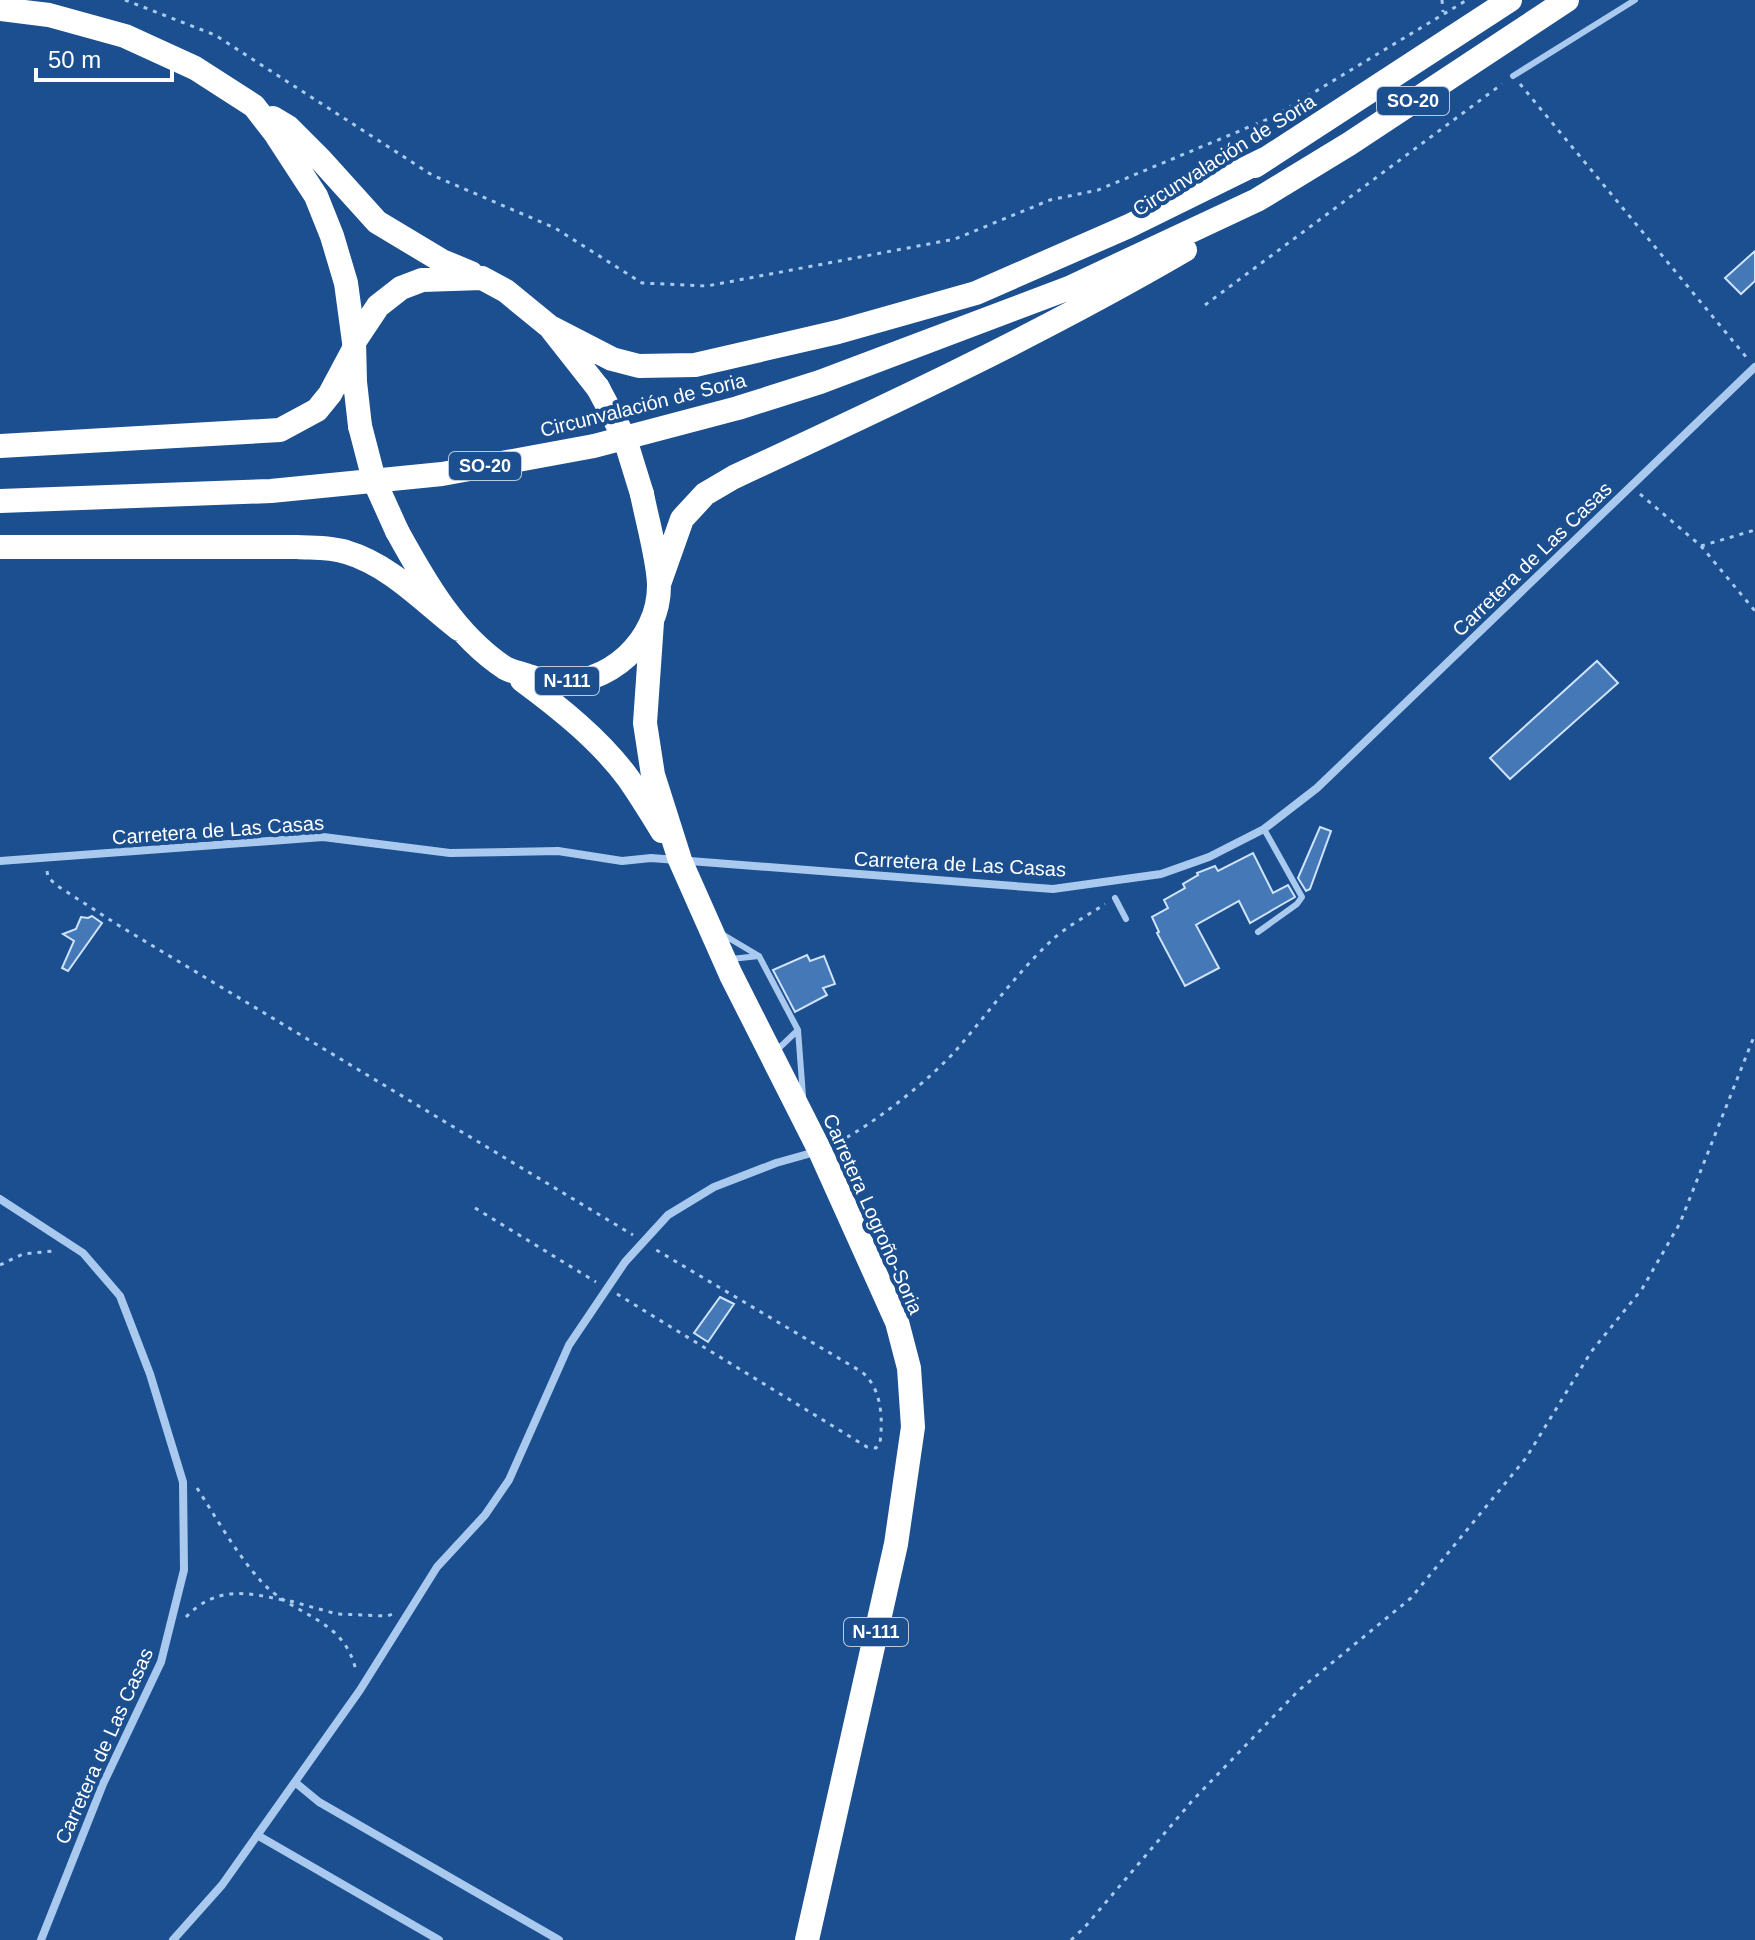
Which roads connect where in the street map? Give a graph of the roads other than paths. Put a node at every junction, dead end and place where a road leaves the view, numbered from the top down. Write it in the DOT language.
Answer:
graph roads {
  1 [pos="1510,0"];
  2 [pos="1567,0"];
  3 [pos="1635,0"];
  4 [pos="0,9"];
  5 [pos="1513,76"];
  6 [pos="254,106"];
  7 [pos="1269,157"];
  8 [pos="1257,200"];
  9 [pos="482,278"];
  10 [pos="550,327"];
  11 [pos="952,332"];
  12 [pos="354,346"];
  13 [pos="1755,367"];
  14 [pos="0,446"];
  15 [pos="0,501"];
  16 [pos="0,547"];
  17 [pos="659,584"];
  18 [pos="652,622"];
  19 [pos="459,629"];
  20 [pos="507,669"];
  21 [pos="1264,829"];
  22 [pos="680,860"];
  23 [pos="0,861"];
  24 [pos="1115,898"];
  25 [pos="1126,919"];
  26 [pos="709,926"];
  27 [pos="1258,932"];
  28 [pos="759,956"];
  29 [pos="724,960"];
  30 [pos="798,1030"];
  31 [pos="771,1055"];
  32 [pos="804,1120"];
  33 [pos="820,1151"];
  34 [pos="0,1199"];
  35 [pos="296,1783"];
  36 [pos="257,1835"];
  37 [pos="41,1940"];
  38 [pos="173,1940"];
  39 [pos="439,1940"];
  40 [pos="559,1940"];
  41 [pos="807,1940"];
  1 -- 7 [label="highway, Circunvalación de Soria / SO-20"];
  2 -- 8 [label="highway, Circunvalación de Soria / SO-20"];
  3 -- 5 [label="lane"];
  4 -- 6 [label="highway, N-111"];
  6 -- 9 [label="highway, N-111"];
  6 -- 12 [label="highway, N-111"];
  7 -- 10 [label="highway, SO-20"];
  7 -- 11 [label="highway, Circunvalación de Soria / SO-20"];
  8 -- 11 [label="highway, Circunvalación de Soria / SO-20"];
  8 -- 17 [label="highway, SO-20"];
  9 -- 10 [label="highway, N-111"];
  9 -- 12 [label="highway"];
  10 -- 17 [label="highway, N-111, bridge"];
  11 -- 15 [label="highway, Circunvalación de Soria / SO-20"];
  12 -- 14 [label="highway"];
  12 -- 19 [label="highway, N-111, bridge"];
  13 -- 21 [label="street, Carretera de Las Casas"];
  16 -- 19 [label="highway"];
  17 -- 18 [label="highway, N-111"];
  18 -- 20 [label="highway, N-111"];
  18 -- 22 [label="highway, Carretera Logroño-Soria / N-111"];
  19 -- 20 [label="highway, N-111"];
  20 -- 22 [label="highway, Carretera Logroño-Soria / N-111"];
  21 -- 22 [label="street, Carretera de Las Casas"];
  21 -- 27 [label="lane"];
  22 -- 23 [label="street, Carretera de Las Casas"];
  22 -- 26 [label="highway, Carretera Logroño-Soria / N-111"];
  24 -- 25 [label="lane"];
  26 -- 28 [label="lane"];
  26 -- 29 [label="highway, Carretera Logroño-Soria / N-111"];
  28 -- 29 [label="lane"];
  28 -- 30 [label="lane"];
  29 -- 31 [label="highway, Carretera Logroño-Soria / N-111"];
  30 -- 31 [label="lane"];
  30 -- 32 [label="lane"];
  31 -- 32 [label="highway, Carretera Logroño-Soria / N-111"];
  32 -- 33 [label="highway, Carretera Logroño-Soria / N-111"];
  33 -- 35 [label="street"];
  33 -- 41 [label="highway, Carretera Logroño-Soria / N-111"];
  34 -- 37 [label="street, Carretera de Las Casas"];
  35 -- 36 [label="street"];
  35 -- 40 [label="street"];
  36 -- 38 [label="street"];
  36 -- 39 [label="street"];
}
